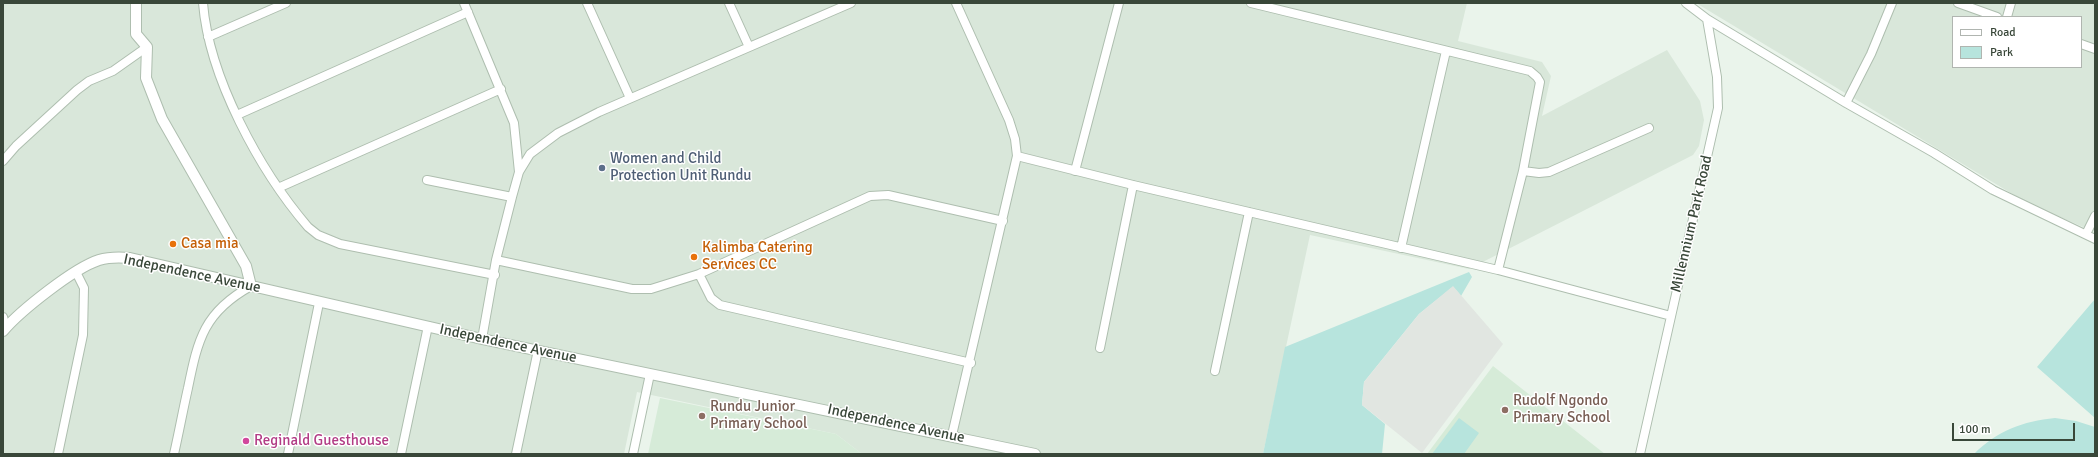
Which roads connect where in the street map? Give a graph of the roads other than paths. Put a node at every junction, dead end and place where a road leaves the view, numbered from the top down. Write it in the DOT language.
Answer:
graph roads {
  1 [pos="136,3"];
  2 [pos="203,3"];
  3 [pos="286,3"];
  4 [pos="464,3"];
  5 [pos="587,3"];
  6 [pos="730,3"];
  7 [pos="851,3"];
  8 [pos="956,3"];
  9 [pos="1119,3"];
  10 [pos="1251,3"];
  11 [pos="1686,3"];
  12 [pos="1892,3"];
  13 [pos="1958,3"];
  14 [pos="2011,3"];
  15 [pos="468,12"];
  16 [pos="1994,16"];
  17 [pos="2007,16"];
  18 [pos="1707,19"];
  19 [pos="208,37"];
  20 [pos="2082,44"];
  21 [pos="147,47"];
  22 [pos="749,47"];
  23 [pos="2095,49"];
  24 [pos="1446,51"];
  25 [pos="501,89"];
  26 [pos="630,98"];
  27 [pos="1846,103"];
  28 [pos="237,114"];
  29 [pos="1649,128"];
  30 [pos="1018,156"];
  31 [pos="3,161"];
  32 [pos="1075,171"];
  33 [pos="1523,171"];
  34 [pos="519,172"];
  35 [pos="427,180"];
  36 [pos="1133,185"];
  37 [pos="278,188"];
  38 [pos="512,197"];
  39 [pos="1249,212"];
  40 [pos="2095,216"];
  41 [pos="1003,221"];
  42 [pos="2086,234"];
  43 [pos="2095,239"];
  44 [pos="1401,248"];
  45 [pos="496,260"];
  46 [pos="1498,270"];
  47 [pos="76,272"];
  48 [pos="699,274"];
  49 [pos="495,275"];
  50 [pos="251,286"];
  51 [pos="319,303"];
  52 [pos="1671,316"];
  53 [pos="4,325"];
  54 [pos="428,326"];
  55 [pos="482,339"];
  56 [pos="1100,348"];
  57 [pos="538,350"];
  58 [pos="971,363"];
  59 [pos="1215,371"];
  60 [pos="650,374"];
  61 [pos="952,435"];
  62 [pos="58,454"];
  63 [pos="174,454"];
  64 [pos="288,454"];
  65 [pos="401,454"];
  66 [pos="516,454"];
  67 [pos="633,454"];
  68 [pos="1035,454"];
  69 [pos="1640,454"];
  1 -- 21 [label="street"];
  2 -- 19 [label="street"];
  3 -- 19 [label="street"];
  4 -- 15 [label="street"];
  5 -- 26 [label="street"];
  6 -- 22 [label="street"];
  7 -- 22 [label="street"];
  8 -- 30 [label="street"];
  9 -- 32 [label="street"];
  10 -- 24 [label="street"];
  11 -- 18 [label="street"];
  12 -- 27 [label="street"];
  13 -- 16 [label="street"];
  14 -- 17 [label="street"];
  15 -- 25 [label="street"];
  15 -- 28 [label="street"];
  18 -- 27 [label="street"];
  18 -- 52 [label="street, Millennium Park Road"];
  19 -- 28 [label="street"];
  20 -- 23 [label="street"];
  21 -- 31 [label="street"];
  21 -- 50 [label="street"];
  22 -- 26 [label="street"];
  24 -- 33 [label="street"];
  24 -- 44 [label="street"];
  25 -- 34 [label="street"];
  25 -- 37 [label="street"];
  26 -- 34 [label="street"];
  27 -- 42 [label="street"];
  28 -- 37 [label="street"];
  29 -- 33 [label="street"];
  30 -- 32 [label="street"];
  30 -- 41 [label="street"];
  32 -- 36 [label="street"];
  33 -- 46 [label="street"];
  34 -- 38 [label="street"];
  35 -- 38 [label="street"];
  36 -- 39 [label="street"];
  36 -- 56 [label="street"];
  37 -- 49 [label="street"];
  38 -- 45 [label="street"];
  39 -- 44 [label="street"];
  39 -- 59 [label="street"];
  40 -- 42 [label="street"];
  41 -- 48 [label="street"];
  41 -- 58 [label="street"];
  42 -- 43 [label="street"];
  44 -- 46 [label="street"];
  45 -- 48 [label="street"];
  45 -- 49 [label="street"];
  46 -- 52 [label="street"];
  47 -- 50 [label="street, Independence Avenue"];
  47 -- 53 [label="street, Independence Avenue"];
  47 -- 62 [label="street"];
  48 -- 58 [label="street"];
  49 -- 55 [label="street"];
  50 -- 51 [label="street, Independence Avenue"];
  50 -- 63 [label="street"];
  51 -- 54 [label="street, Independence Avenue"];
  51 -- 64 [label="street"];
  52 -- 69 [label="street, Millennium Park Road"];
  54 -- 55 [label="street, Independence Avenue"];
  54 -- 65 [label="street"];
  55 -- 57 [label="street, Independence Avenue"];
  57 -- 60 [label="street, Independence Avenue"];
  57 -- 66 [label="street"];
  58 -- 61 [label="street"];
  60 -- 61 [label="street, Independence Avenue"];
  60 -- 67 [label="street"];
  61 -- 68 [label="street, Independence Avenue"];
}
